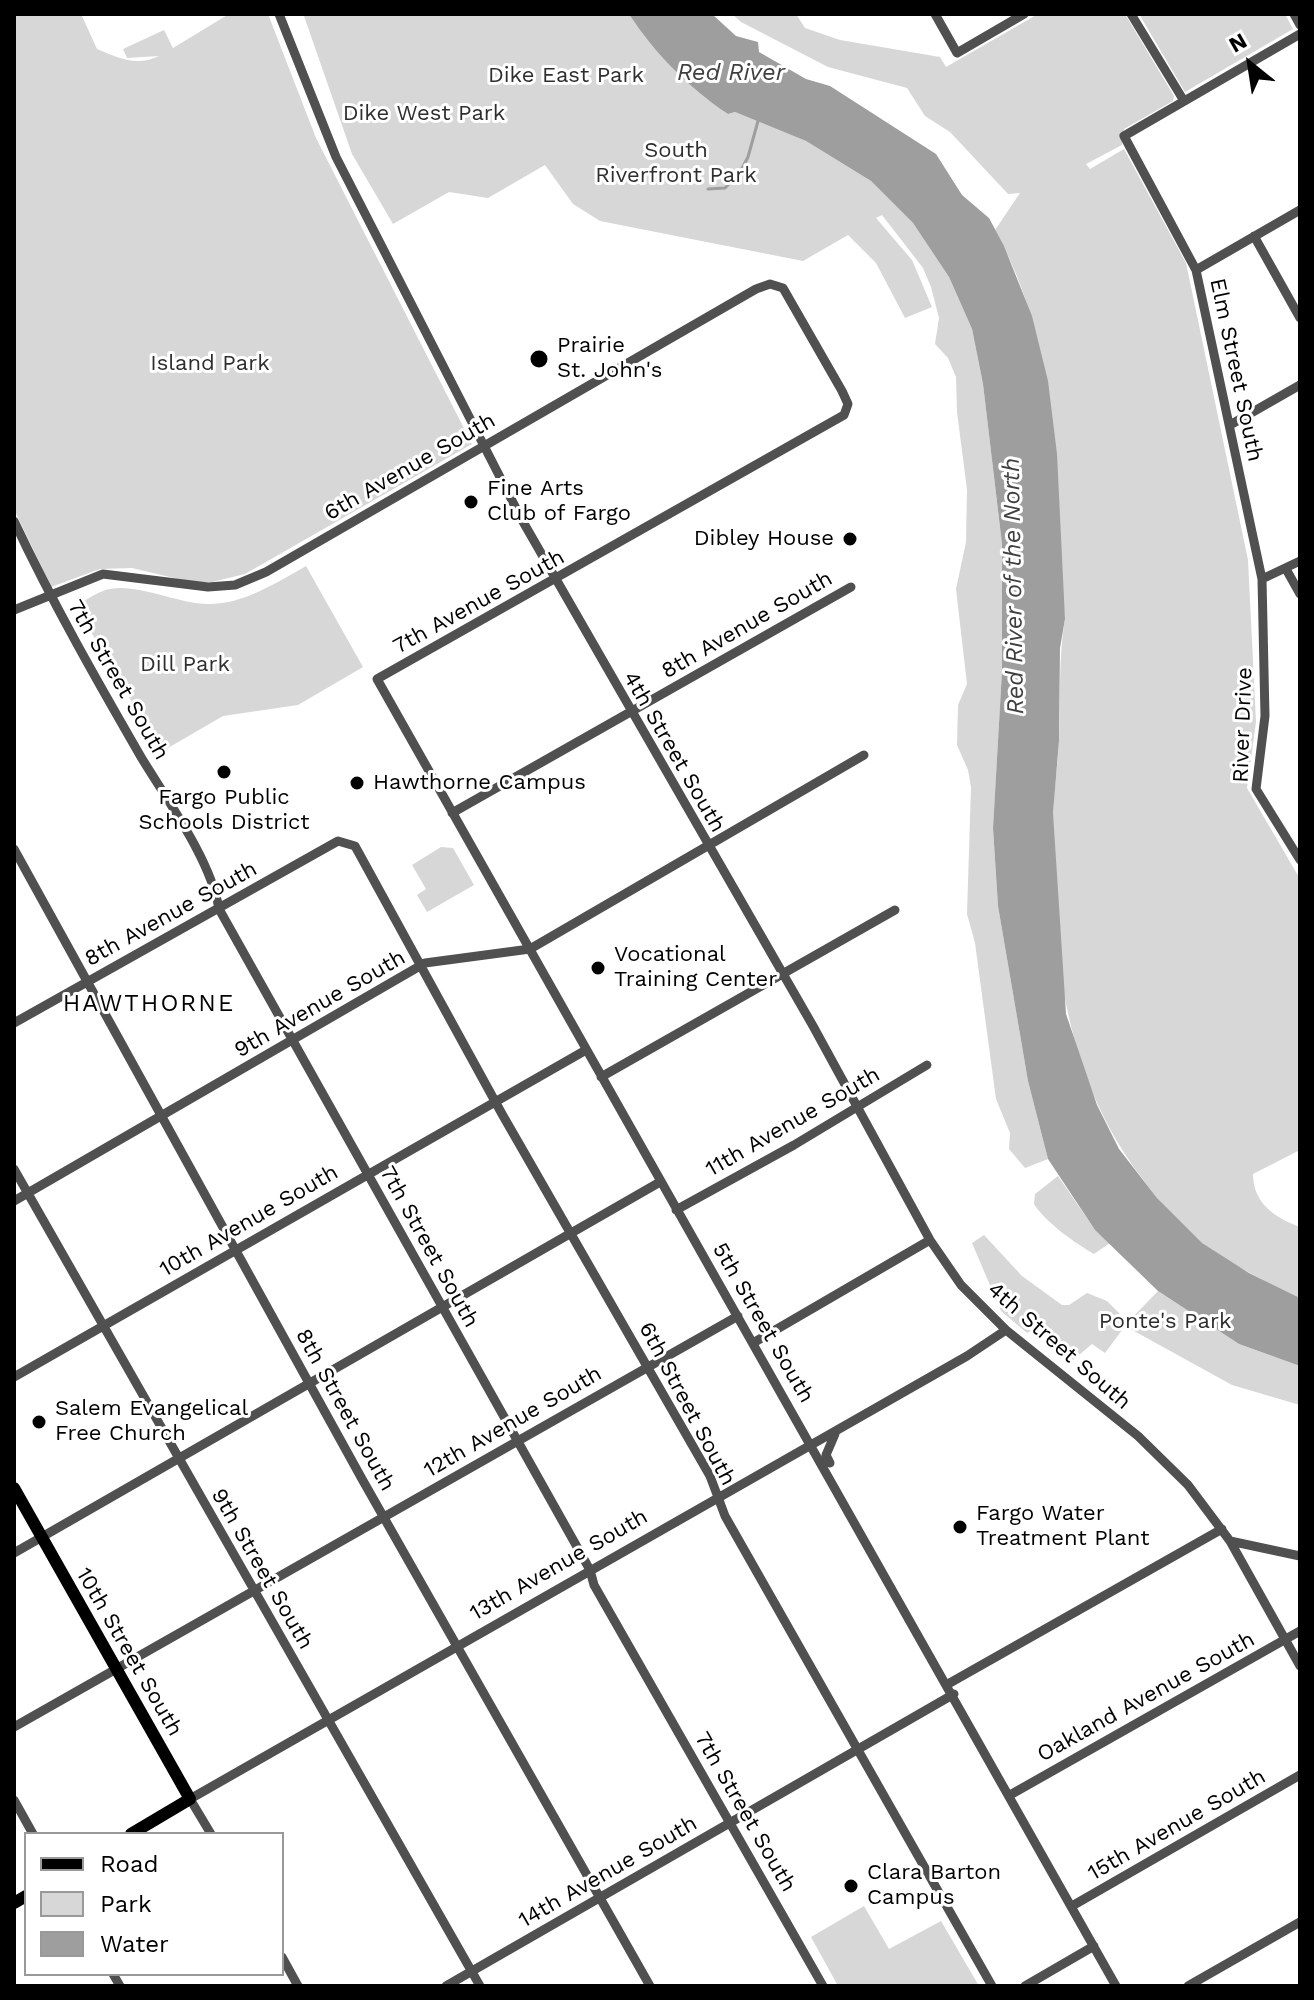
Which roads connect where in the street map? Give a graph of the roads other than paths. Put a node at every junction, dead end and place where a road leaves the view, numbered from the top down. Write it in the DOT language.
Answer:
graph roads {
  1 [pos="279,14"];
  2 [pos="935,14"];
  3 [pos="1024,14"];
  4 [pos="1131,14"];
  5 [pos="1294,14"];
  6 [pos="1300,25"];
  7 [pos="1300,34"];
  8 [pos="1184,101"];
  9 [pos="1300,210"];
  10 [pos="1254,236"];
  11 [pos="1196,270"];
  12 [pos="1300,318"];
  13 [pos="1300,385"];
  14 [pos="846,411"];
  15 [pos="1230,425"];
  16 [pos="483,446"];
  17 [pos="14,521"];
  18 [pos="1300,561"];
  19 [pos="1286,569"];
  20 [pos="1262,579"];
  21 [pos="556,580"];
  22 [pos="851,587"];
  23 [pos="1300,594"];
  24 [pos="49,595"];
  25 [pos="14,610"];
  26 [pos="377,679"];
  27 [pos="631,712"];
  28 [pos="864,755"];
  29 [pos="452,813"];
  30 [pos="348,841"];
  31 [pos="707,845"];
  32 [pos="14,849"];
  33 [pos="1300,860"];
  34 [pos="219,909"];
  35 [pos="895,910"];
  36 [pos="530,949"];
  37 [pos="422,965"];
  38 [pos="783,975"];
  39 [pos="88,982"];
  40 [pos="14,1023"];
  41 [pos="293,1040"];
  42 [pos="586,1050"];
  43 [pos="927,1065"];
  44 [pos="601,1077"];
  45 [pos="496,1103"];
  46 [pos="858,1107"];
  47 [pos="162,1116"];
  48 [pos="14,1169"];
  49 [pos="368,1175"];
  50 [pos="660,1182"];
  51 [pos="28,1193"];
  52 [pos="14,1201"];
  53 [pos="676,1210"];
  54 [pos="571,1233"];
  55 [pos="930,1240"];
  56 [pos="236,1248"];
  57 [pos="442,1307"];
  58 [pos="738,1316"];
  59 [pos="102,1326"];
  60 [pos="1006,1330"];
  61 [pos="753,1343"];
  62 [pos="648,1366"];
  63 [pos="14,1377"];
  64 [pos="310,1384"];
  65 [pos="839,1429"];
  66 [pos="517,1440"];
  67 [pos="812,1444"];
  68 [pos="178,1459"];
  69 [pos="14,1488"];
  70 [pos="717,1496"];
  71 [pos="852,1513"];
  72 [pos="383,1516"];
  73 [pos="1222,1529"];
  74 [pos="41,1537"];
  75 [pos="1230,1541"];
  76 [pos="14,1553"];
  77 [pos="1300,1556"];
  78 [pos="590,1570"];
  79 [pos="253,1589"];
  80 [pos="1300,1631"];
  81 [pos="1285,1640"];
  82 [pos="458,1645"];
  83 [pos="1300,1666"];
  84 [pos="115,1669"];
  85 [pos="948,1684"];
  86 [pos="954,1694"];
  87 [pos="327,1719"];
  88 [pos="14,1727"];
  89 [pos="857,1750"];
  90 [pos="1300,1775"];
  91 [pos="1010,1795"];
  92 [pos="190,1799"];
  93 [pos="14,1800"];
  94 [pos="729,1823"];
  95 [pos="32,1832"];
  96 [pos="134,1832"];
  97 [pos="210,1832"];
  98 [pos="600,1897"];
  99 [pos="1072,1906"];
  100 [pos="1300,1922"];
  101 [pos="1094,1946"];
  102 [pos="284,1961"];
  103 [pos="471,1971"];
  104 [pos="298,1986"];
  105 [pos="446,1986"];
  106 [pos="480,1986"];
  107 [pos="650,1986"];
  108 [pos="823,1986"];
  109 [pos="992,1986"];
  110 [pos="1025,1986"];
  111 [pos="1116,1986"];
  112 [pos="1188,1986"];
  1 -- 16 [label="street, 4th Street South"];
  2 -- 3 [label="street"];
  4 -- 8 [label="street"];
  5 -- 6 [label="street"];
  7 -- 8 [label="street"];
  8 -- 11 [label="street, Elm Street South"];
  9 -- 10 [label="street"];
  10 -- 11 [label="street"];
  10 -- 12 [label="street"];
  11 -- 15 [label="street, Elm Street South"];
  13 -- 15 [label="street"];
  14 -- 16 [label="street, 6th Avenue South"];
  14 -- 21 [label="street, 7th Avenue South"];
  15 -- 20 [label="street, Elm Street South"];
  16 -- 21 [label="street, 4th Street South"];
  16 -- 24 [label="street, 6th Avenue South"];
  17 -- 24 [label="street, 7th Street South"];
  18 -- 19 [label="street"];
  19 -- 20 [label="street"];
  19 -- 23 [label="street"];
  20 -- 33 [label="street, River Drive"];
  21 -- 26 [label="street, 7th Avenue South"];
  21 -- 27 [label="street, 4th Street South"];
  22 -- 27 [label="street, 8th Avenue South"];
  24 -- 25 [label="street, 6th Avenue South"];
  24 -- 34 [label="street, 7th Street South"];
  26 -- 29 [label="street, 5th Street South"];
  27 -- 29 [label="street, 8th Avenue South"];
  27 -- 31 [label="street, 4th Street South"];
  28 -- 31 [label="street, 9th Avenue South"];
  29 -- 36 [label="street, 5th Street South"];
  30 -- 34 [label="street, 8th Avenue South"];
  30 -- 37 [label="street, 6th Street South"];
  31 -- 36 [label="street, 9th Avenue South"];
  31 -- 38 [label="street, 4th Street South"];
  32 -- 39 [label="street, 8th Street South"];
  34 -- 39 [label="street, 8th Avenue South"];
  34 -- 41 [label="street, 7th Street South"];
  35 -- 38 [label="street"];
  36 -- 37 [label="street, 9th Avenue South"];
  36 -- 42 [label="street, 5th Street South"];
  37 -- 41 [label="street, 9th Avenue South"];
  37 -- 45 [label="street, 6th Street South"];
  38 -- 44 [label="street"];
  38 -- 46 [label="street, 4th Street South"];
  39 -- 40 [label="street, 8th Avenue South"];
  39 -- 47 [label="street, 8th Street South"];
  41 -- 47 [label="street, 9th Avenue South"];
  41 -- 49 [label="street, 7th Street South"];
  42 -- 44 [label="street, 5th Street South"];
  42 -- 45 [label="street, 10th Avenue South"];
  43 -- 46 [label="street, 11th Avenue South"];
  44 -- 50 [label="street, 5th Street South"];
  45 -- 49 [label="street, 10th Avenue South"];
  45 -- 54 [label="street, 6th Street South"];
  46 -- 53 [label="street, 11th Avenue South"];
  46 -- 55 [label="street, 4th Street South"];
  47 -- 51 [label="street, 9th Avenue South"];
  47 -- 56 [label="street, 8th Street South"];
  48 -- 51 [label="street, 9th Street South"];
  49 -- 56 [label="street, 10th Avenue South"];
  49 -- 57 [label="street, 7th Street South"];
  50 -- 53 [label="street, 5th Street South"];
  50 -- 54 [label="street"];
  51 -- 52 [label="street, 9th Avenue South"];
  51 -- 59 [label="street, 9th Street South"];
  53 -- 58 [label="street, 5th Street South"];
  54 -- 57 [label="street"];
  54 -- 62 [label="street, 6th Street South"];
  55 -- 60 [label="street, 4th Street South"];
  55 -- 61 [label="street"];
  56 -- 59 [label="street, 10th Avenue South"];
  56 -- 64 [label="street, 8th Street South"];
  57 -- 64 [label="street"];
  57 -- 66 [label="street, 7th Street South"];
  58 -- 61 [label="street, 5th Street South"];
  58 -- 62 [label="street, 12th Avenue South"];
  59 -- 63 [label="street, 10th Avenue South"];
  59 -- 68 [label="street, 9th Street South"];
  60 -- 65 [label="street, 13th Avenue South"];
  60 -- 73 [label="street, 4th Street South"];
  61 -- 67 [label="street, 5th Street South"];
  62 -- 66 [label="street, 12th Avenue South"];
  62 -- 70 [label="street, 6th Street South"];
  64 -- 68 [label="street"];
  64 -- 72 [label="street, 8th Street South"];
  65 -- 67 [label="street, 13th Avenue South"];
  65 -- 71 [label="street"];
  66 -- 72 [label="street, 12th Avenue South"];
  66 -- 78 [label="street, 7th Street South"];
  67 -- 70 [label="street, 13th Avenue South"];
  67 -- 71 [label="street, 5th Street South"];
  68 -- 74 [label="street"];
  68 -- 79 [label="street, 9th Street South"];
  69 -- 74 [label="main road, 10th Street South"];
  70 -- 78 [label="street, 13th Avenue South"];
  70 -- 89 [label="street, 6th Street South"];
  71 -- 85 [label="street, 5th Street South"];
  72 -- 79 [label="street, 12th Avenue South"];
  72 -- 82 [label="street, 8th Street South"];
  73 -- 75 [label="street, 4th Street South"];
  73 -- 85 [label="street"];
  74 -- 76 [label="street"];
  74 -- 84 [label="main road, 10th Street South"];
  75 -- 77 [label="street"];
  75 -- 81 [label="street"];
  78 -- 82 [label="street, 13th Avenue South"];
  78 -- 94 [label="street, 7th Street South"];
  79 -- 84 [label="street, 12th Avenue South"];
  79 -- 87 [label="street, 9th Street South"];
  80 -- 81 [label="street, Oakland Avenue South"];
  81 -- 83 [label="street"];
  81 -- 91 [label="street, Oakland Avenue South"];
  82 -- 87 [label="street, 13th Avenue South"];
  82 -- 98 [label="street, 8th Street South"];
  84 -- 88 [label="street, 12th Avenue South"];
  84 -- 92 [label="main road, 10th Street South"];
  85 -- 86 [label="street, 5th Street South"];
  86 -- 89 [label="street, 14th Avenue South"];
  86 -- 91 [label="street, 5th Street South"];
  87 -- 92 [label="street, 13th Avenue South"];
  87 -- 103 [label="street, 9th Street South"];
  89 -- 94 [label="street, 14th Avenue South"];
  89 -- 109 [label="street, 6th Street South"];
  90 -- 99 [label="street, 15th Avenue South"];
  91 -- 99 [label="street, 5th Street South"];
  92 -- 96 [label="main road, 13th Avenue South"];
  92 -- 97 [label="street, 10th Street South"];
  93 -- 95 [label="street"];
  94 -- 98 [label="street, 14th Avenue South"];
  94 -- 108 [label="street, 7th Street South"];
  98 -- 103 [label="street, 14th Avenue South"];
  98 -- 107 [label="street, 8th Street South"];
  99 -- 101 [label="street, 5th Street South"];
  100 -- 112 [label="street"];
  101 -- 110 [label="street"];
  101 -- 111 [label="street, 5th Street South"];
  102 -- 104 [label="street"];
  103 -- 105 [label="street, 14th Avenue South"];
  103 -- 106 [label="street, 9th Street South"];
}
